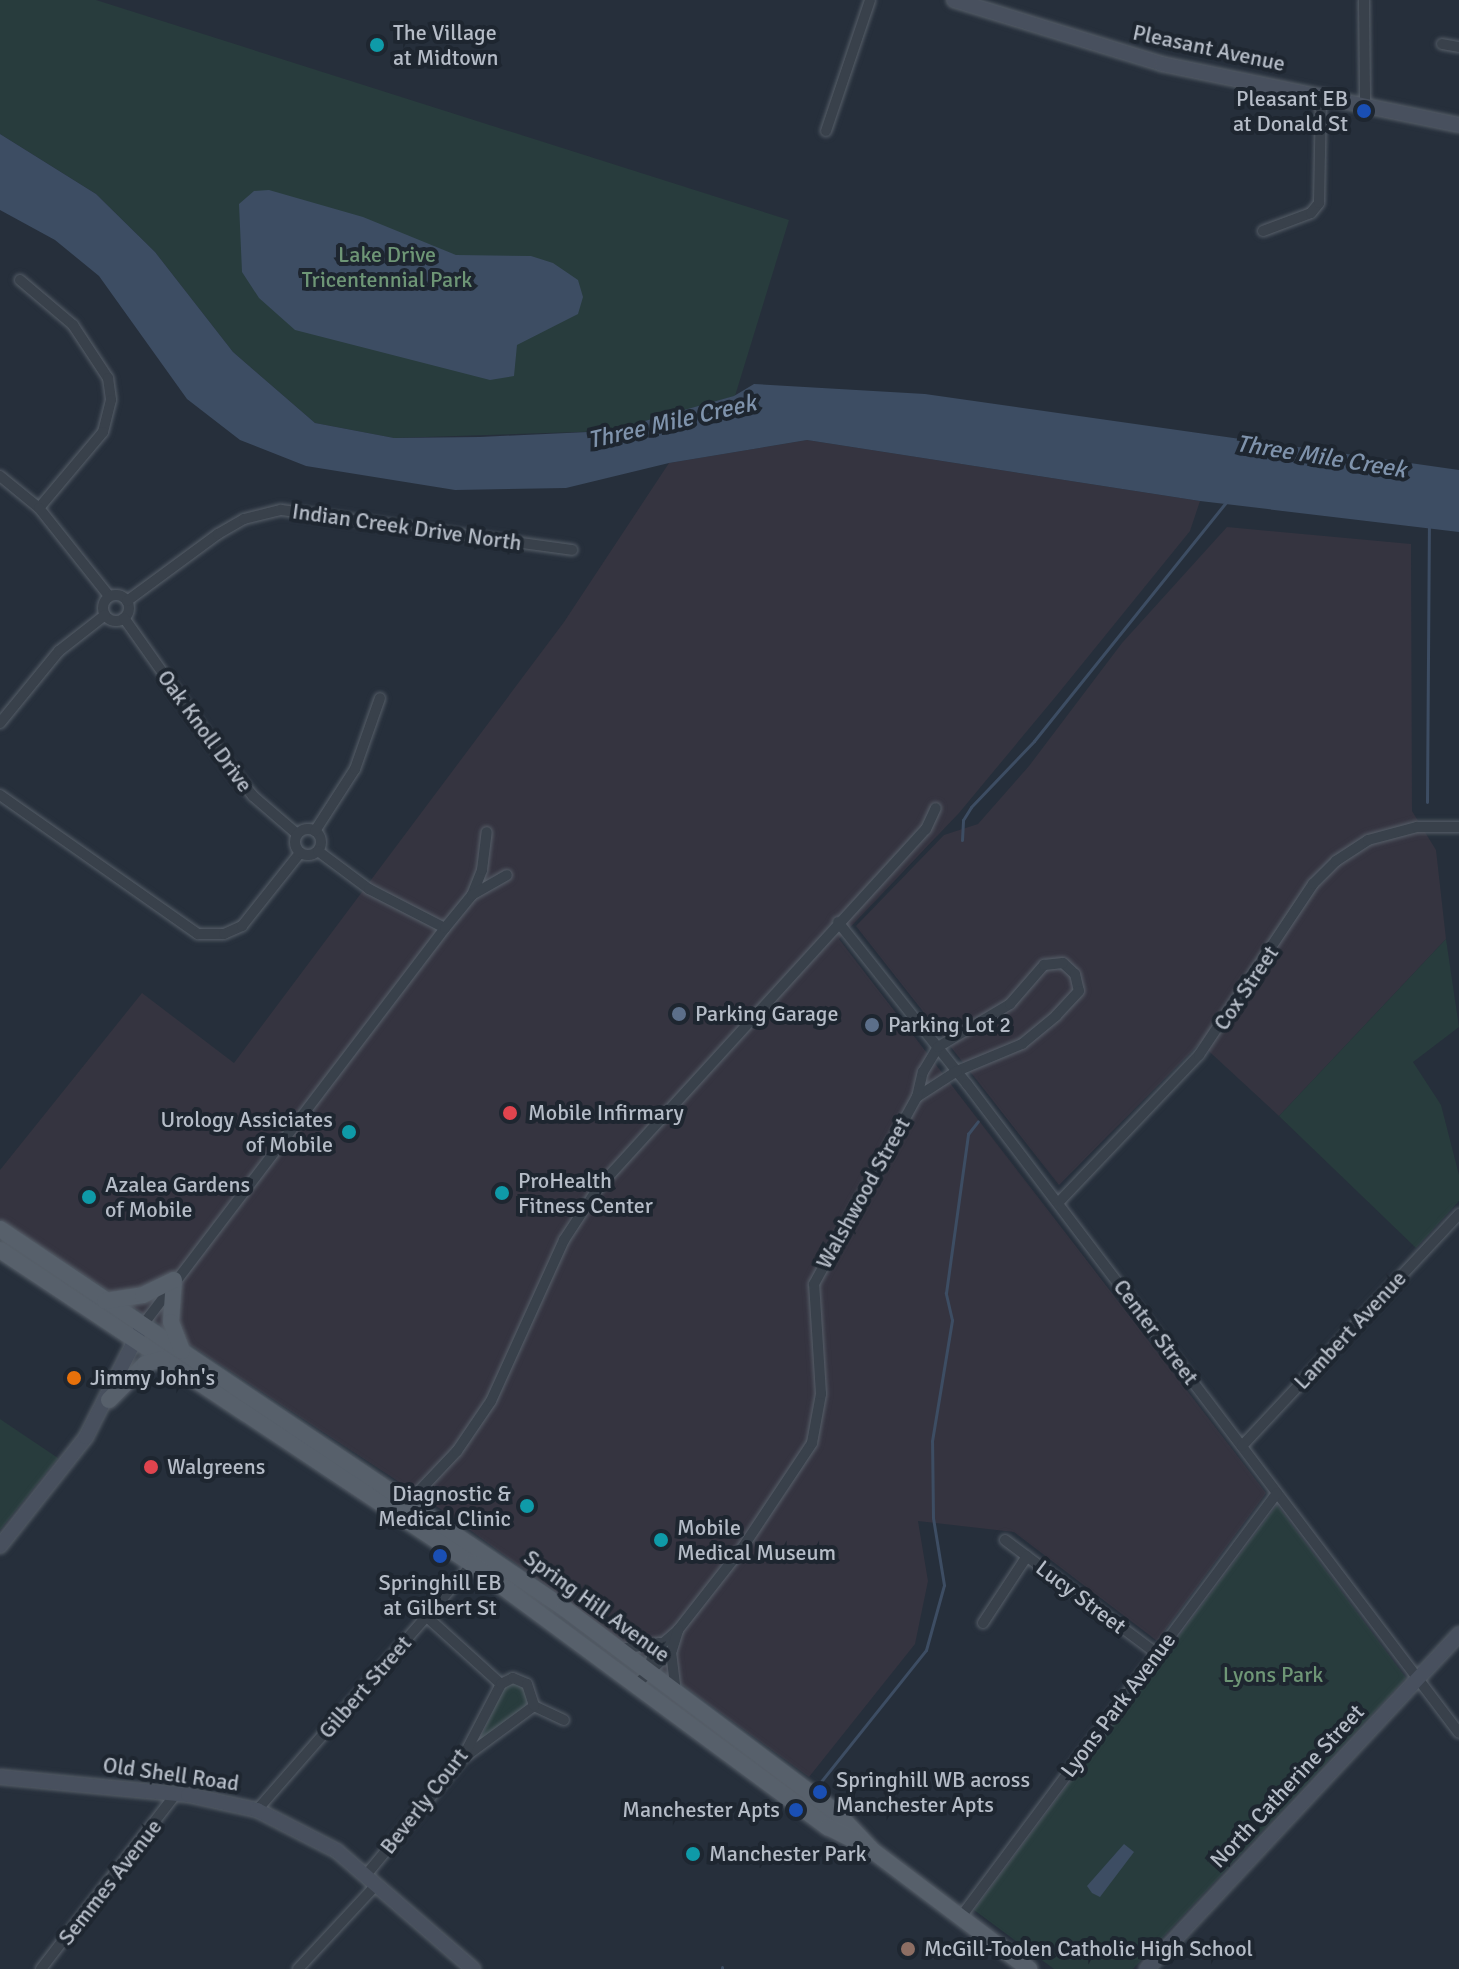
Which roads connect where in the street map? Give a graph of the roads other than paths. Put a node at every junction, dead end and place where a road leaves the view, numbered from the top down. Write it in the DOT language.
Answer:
graph roads {
  1 [pos="870,0"];
  2 [pos="954,0"];
  3 [pos="1364,0"];
  4 [pos="1442,44"];
  5 [pos="1459,47"];
  6 [pos="1321,95"];
  7 [pos="1365,103"];
  8 [pos="1459,125"];
  9 [pos="826,131"];
  10 [pos="1263,231"];
  11 [pos="20,280"];
  12 [pos="0,476"];
  13 [pos="39,508"];
  14 [pos="572,550"];
  15 [pos="109,596"];
  16 [pos="127,601"];
  17 [pos="105,615"];
  18 [pos="124,618"];
  19 [pos="380,698"];
  20 [pos="0,723"];
  21 [pos="0,795"];
  22 [pos="936,808"];
  23 [pos="1459,827"];
  24 [pos="315,831"];
  25 [pos="487,832"];
  26 [pos="297,834"];
  27 [pos="318,851"];
  28 [pos="300,853"];
  29 [pos="507,875"];
  30 [pos="472,895"];
  31 [pos="838,922"];
  32 [pos="445,928"];
  33 [pos="938,1047"];
  34 [pos="957,1071"];
  35 [pos="917,1097"];
  36 [pos="1058,1203"];
  37 [pos="1459,1214"];
  38 [pos="0,1229"];
  39 [pos="0,1250"];
  40 [pos="174,1280"];
  41 [pos="105,1301"];
  42 [pos="138,1333"];
  43 [pos="183,1353"];
  44 [pos="162,1359"];
  45 [pos="109,1400"];
  46 [pos="1242,1446"];
  47 [pos="1277,1493"];
  48 [pos="403,1508"];
  49 [pos="1005,1540"];
  50 [pos="0,1546"];
  51 [pos="1027,1556"];
  52 [pos="472,1564"];
  53 [pos="427,1617"];
  54 [pos="983,1623"];
  55 [pos="678,1630"];
  56 [pos="1459,1634"];
  57 [pos="661,1642"];
  58 [pos="621,1649"];
  59 [pos="672,1650"];
  60 [pos="1156,1653"];
  61 [pos="644,1676"];
  62 [pos="1418,1678"];
  63 [pos="501,1684"];
  64 [pos="676,1690"];
  65 [pos="534,1706"];
  66 [pos="564,1720"];
  67 [pos="1459,1733"];
  68 [pos="462,1759"];
  69 [pos="0,1777"];
  70 [pos="176,1794"];
  71 [pos="257,1810"];
  72 [pos="873,1851"];
  73 [pos="372,1880"];
  74 [pos="960,1918"];
  75 [pos="41,1969"];
  76 [pos="298,1969"];
  77 [pos="473,1969"];
  78 [pos="1029,1969"];
  79 [pos="1147,1969"];
  1 -- 9 [label="street"];
  2 -- 6 [label="street, Pleasant Avenue"];
  3 -- 7 [label="street"];
  4 -- 5 [label="street"];
  6 -- 7 [label="street, Pleasant Avenue"];
  6 -- 10 [label="street"];
  7 -- 8 [label="street, Pleasant Avenue"];
  11 -- 13 [label="street"];
  12 -- 13 [label="street"];
  13 -- 15 [label="street"];
  14 -- 16 [label="street, Indian Creek Drive North"];
  15 -- 16 [label="street"];
  15 -- 17 [label="street"];
  16 -- 18 [label="street"];
  17 -- 18 [label="street"];
  17 -- 20 [label="street"];
  18 -- 26 [label="street, Oak Knoll Drive"];
  19 -- 24 [label="street"];
  21 -- 28 [label="street"];
  22 -- 31 [label="street"];
  23 -- 36 [label="street, Cox Street"];
  24 -- 26 [label="street"];
  24 -- 27 [label="street"];
  25 -- 30 [label="street"];
  26 -- 28 [label="street"];
  27 -- 28 [label="street"];
  27 -- 32 [label="street"];
  29 -- 30 [label="street"];
  30 -- 32 [label="street"];
  31 -- 33 [label="street, Center Street"];
  31 -- 48 [label="street"];
  32 -- 40 [label="street"];
  33 -- 34 [label="street, Center Street"];
  33 -- 34 [label="street, Walshwood Street"];
  33 -- 35 [label="street, Walshwood Street"];
  34 -- 35 [label="street, Walshwood Street"];
  34 -- 36 [label="street, Center Street"];
  35 -- 55 [label="street, Walshwood Street"];
  36 -- 46 [label="street, Center Street"];
  37 -- 46 [label="street, Lambert Avenue"];
  38 -- 41 [label="main road, Spring Hill Avenue"];
  39 -- 42 [label="main road, Spring Hill Avenue"];
  40 -- 41 [label="main road"];
  40 -- 42 [label="street"];
  40 -- 43 [label="main road"];
  41 -- 42 [label="main road, Spring Hill Avenue"];
  42 -- 43 [label="main road, Spring Hill Avenue"];
  42 -- 44 [label="main road, Spring Hill Avenue"];
  42 -- 45 [label="street"];
  43 -- 48 [label="main road, Spring Hill Avenue"];
  44 -- 45 [label="main road"];
  44 -- 48 [label="main road, Spring Hill Avenue"];
  45 -- 50 [label="street"];
  46 -- 47 [label="street, Center Street"];
  47 -- 60 [label="street, Lyons Park Avenue"];
  47 -- 62 [label="street, Center Street"];
  48 -- 52 [label="main road, Spring Hill Avenue"];
  48 -- 58 [label="main road, Spring Hill Avenue"];
  49 -- 51 [label="street, Lucy Street"];
  51 -- 54 [label="street"];
  51 -- 60 [label="street, Lucy Street"];
  52 -- 53 [label="street, Gilbert Street"];
  52 -- 61 [label="main road, Spring Hill Avenue"];
  53 -- 63 [label="street"];
  53 -- 71 [label="street, Gilbert Street"];
  55 -- 57 [label="street, Walshwood Street"];
  55 -- 59 [label="street, Walshwood Street"];
  56 -- 62 [label="street, North Catherine Street"];
  57 -- 58 [label="street, Walshwood Street"];
  57 -- 61 [label="street"];
  58 -- 61 [label="main road, Spring Hill Avenue"];
  59 -- 61 [label="street"];
  59 -- 64 [label="street, Walshwood Street"];
  60 -- 74 [label="street, Lyons Park Avenue"];
  61 -- 64 [label="main road, Spring Hill Avenue"];
  61 -- 72 [label="main road, Spring Hill Avenue"];
  62 -- 67 [label="street, Center Street"];
  62 -- 79 [label="street, North Catherine Street"];
  63 -- 65 [label="street"];
  63 -- 68 [label="street, Beverly Court"];
  64 -- 72 [label="main road, Spring Hill Avenue"];
  65 -- 66 [label="street"];
  65 -- 68 [label="street"];
  68 -- 73 [label="street, Beverly Court"];
  69 -- 70 [label="street, Old Shell Road"];
  70 -- 71 [label="street, Old Shell Road"];
  70 -- 75 [label="street, Semmes Avenue"];
  71 -- 73 [label="street, Old Shell Road"];
  72 -- 74 [label="main road, Spring Hill Avenue"];
  73 -- 76 [label="street, Beverly Court"];
  73 -- 77 [label="street, Old Shell Road"];
  74 -- 78 [label="main road, Spring Hill Avenue"];
}
